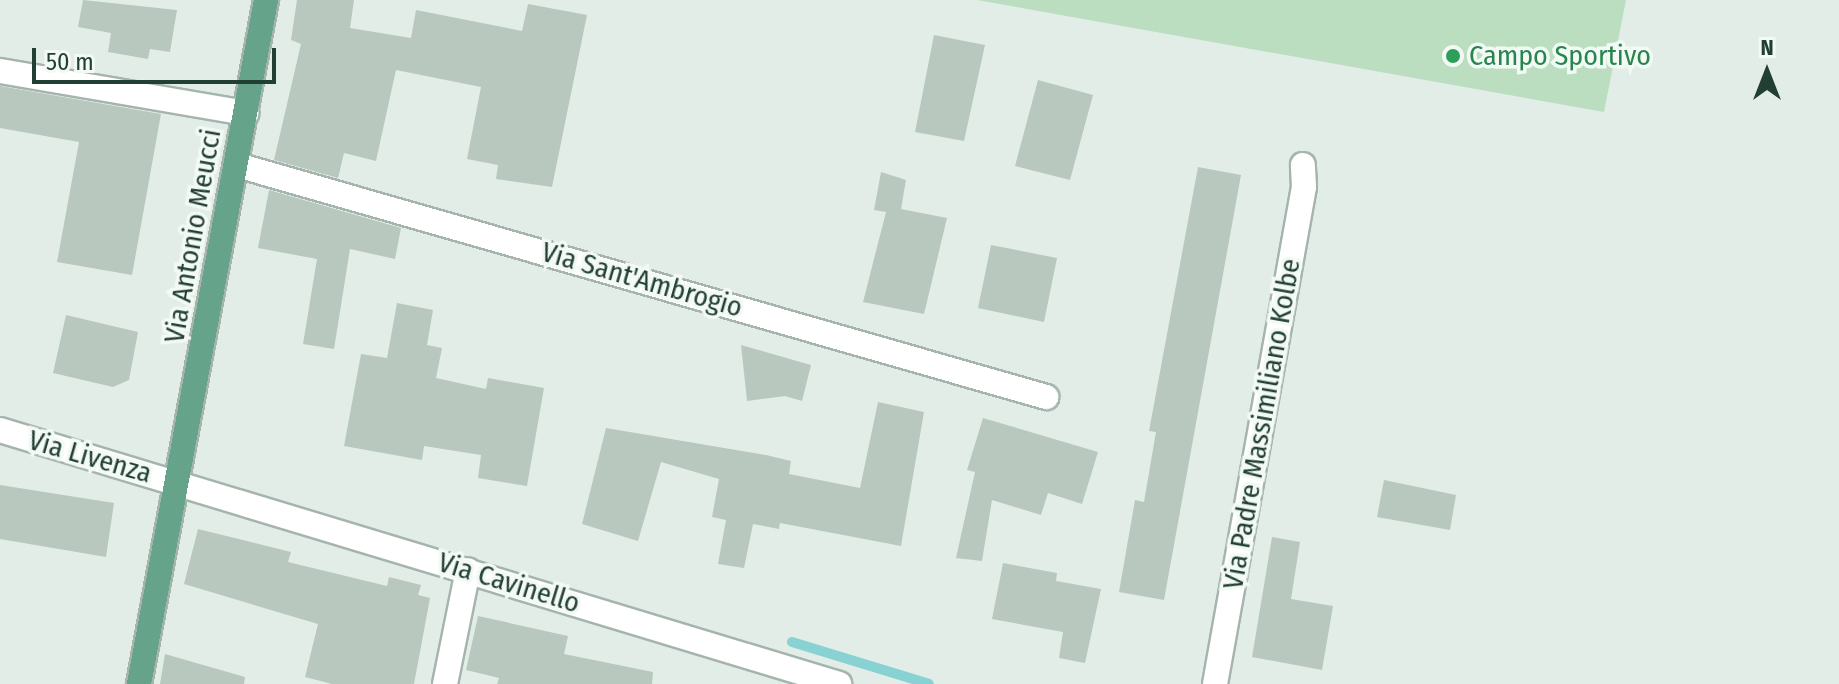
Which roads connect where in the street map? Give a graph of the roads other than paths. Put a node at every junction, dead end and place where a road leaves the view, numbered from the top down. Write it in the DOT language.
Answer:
graph roads {
  1 [pos="266,0"];
  2 [pos="0,71"];
  3 [pos="246,113"];
  4 [pos="237,165"];
  5 [pos="1303,165"];
  6 [pos="1046,397"];
  7 [pos="0,430"];
  8 [pos="179,483"];
  9 [pos="468,570"];
  10 [pos="139,684"];
  11 [pos="445,684"];
  12 [pos="839,684"];
  13 [pos="1215,684"];
  1 -- 3 [label="main road, Via Antonio Meucci"];
  2 -- 3 [label="street"];
  3 -- 4 [label="main road, Via Antonio Meucci"];
  4 -- 6 [label="street, Via Sant'Ambrogio"];
  4 -- 8 [label="main road, Via Antonio Meucci"];
  5 -- 13 [label="street, Via Padre Massimiliano Kolbe"];
  7 -- 8 [label="street, Via Livenza"];
  8 -- 9 [label="street, Via Cavinello"];
  8 -- 10 [label="main road, Via Antonio Meucci"];
  9 -- 11 [label="street"];
  9 -- 12 [label="street, Via Cavinello"];
}
